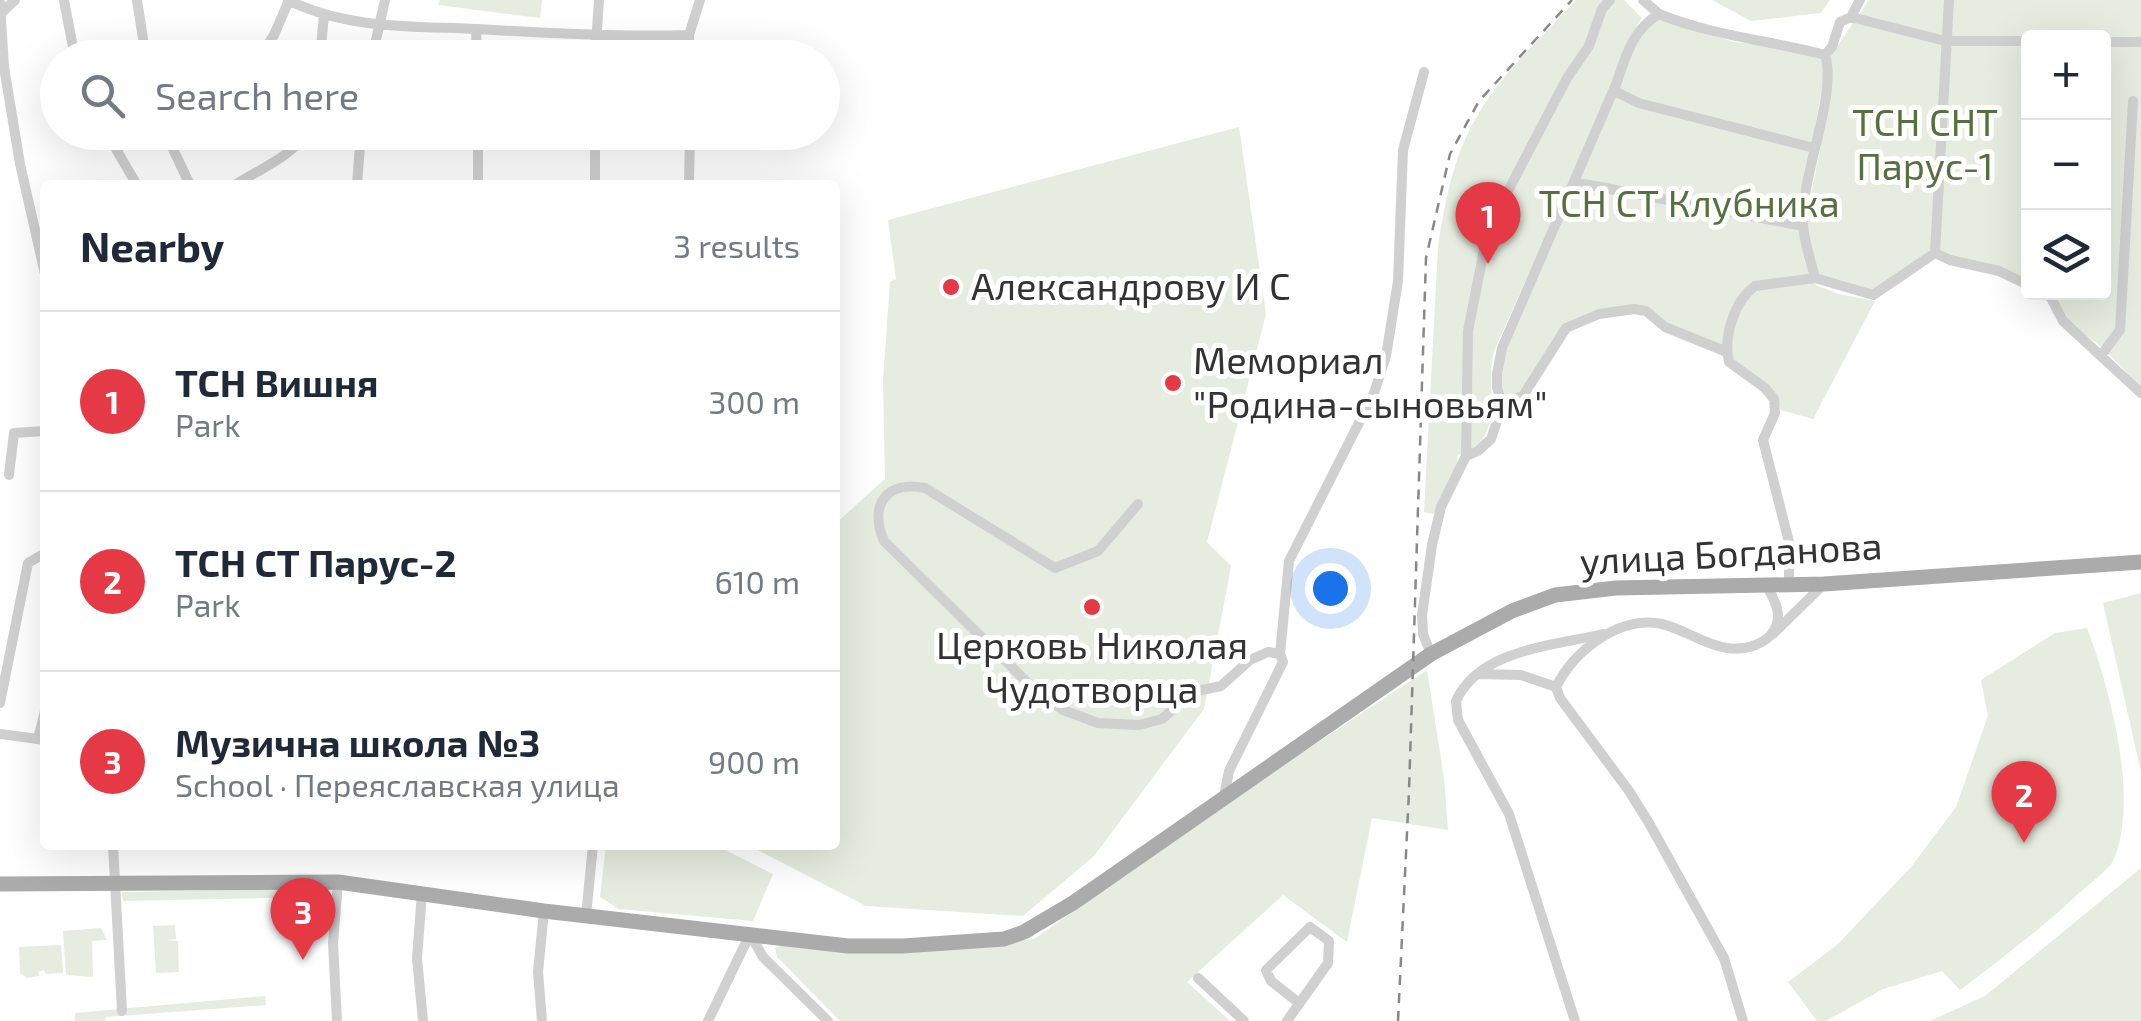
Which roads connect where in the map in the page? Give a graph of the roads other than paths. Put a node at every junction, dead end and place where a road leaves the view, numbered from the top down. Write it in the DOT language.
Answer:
graph roads {
  1 [pos="16,0"];
  2 [pos="64,0"];
  3 [pos="137,0"];
  4 [pos="289,0"];
  5 [pos="385,0"];
  6 [pos="598,0"];
  7 [pos="700,0"];
  8 [pos="1610,0"];
  9 [pos="1643,0"];
  10 [pos="1860,0"];
  11 [pos="1950,0"];
  12 [pos="0,10"];
  13 [pos="1659,14"];
  14 [pos="324,15"];
  15 [pos="1850,16"];
  16 [pos="380,24"];
  17 [pos="476,29"];
  18 [pos="690,35"];
  19 [pos="595,36"];
  20 [pos="72,40"];
  21 [pos="143,40"];
  22 [pos="271,40"];
  23 [pos="322,40"];
  24 [pos="376,40"];
  25 [pos="476,40"];
  26 [pos="595,40"];
  27 [pos="690,40"];
  28 [pos="1945,40"];
  29 [pos="2021,41"];
  30 [pos="2111,42"];
  31 [pos="2141,42"];
  32 [pos="1825,56"];
  33 [pos="1424,72"];
  34 [pos="1614,91"];
  35 [pos="2133,101"];
  36 [pos="1814,148"];
  37 [pos="117,150"];
  38 [pos="173,150"];
  39 [pos="296,150"];
  40 [pos="360,150"];
  41 [pos="478,150"];
  42 [pos="596,150"];
  43 [pos="690,150"];
  44 [pos="134,180"];
  45 [pos="188,180"];
  46 [pos="242,180"];
  47 [pos="357,180"];
  48 [pos="478,180"];
  49 [pos="595,180"];
  50 [pos="690,180"];
  51 [pos="1574,182"];
  52 [pos="1803,226"];
  53 [pos="40,252"];
  54 [pos="1935,253"];
  55 [pos="1816,278"];
  56 [pos="2021,281"];
  57 [pos="2052,300"];
  58 [pos="1727,352"];
  59 [pos="2102,354"];
  60 [pos="2141,393"];
  61 [pos="1502,403"];
  62 [pos="40,431"];
  63 [pos="1466,456"];
  64 [pos="8,475"];
  65 [pos="1138,504"];
  66 [pos="40,556"];
  67 [pos="2141,562"];
  68 [pos="1824,584"];
  69 [pos="1790,585"];
  70 [pos="1767,586"];
  71 [pos="1604,634"];
  72 [pos="1772,634"];
  73 [pos="1280,654"];
  74 [pos="1431,654"];
  75 [pos="1473,674"];
  76 [pos="1556,687"];
  77 [pos="0,703"];
  78 [pos="0,734"];
  79 [pos="40,740"];
  80 [pos="1224,796"];
  81 [pos="113,850"];
  82 [pos="593,850"];
  83 [pos="338,882"];
  84 [pos="0,884"];
  85 [pos="114,884"];
  86 [pos="422,893"];
  87 [pos="544,912"];
  88 [pos="586,916"];
  89 [pos="750,934"];
  90 [pos="1198,978"];
  91 [pos="1299,1003"];
  92 [pos="122,1011"];
  93 [pos="338,1021"];
  94 [pos="423,1021"];
  95 [pos="540,1021"];
  96 [pos="708,1021"];
  97 [pos="828,1021"];
  98 [pos="1244,1021"];
  99 [pos="1287,1021"];
  100 [pos="1576,1021"];
  101 [pos="1743,1021"];
  1 -- 12 [label="street"];
  2 -- 20 [label="street"];
  3 -- 21 [label="street"];
  4 -- 14 [label="street"];
  4 -- 22 [label="street"];
  5 -- 16 [label="street"];
  6 -- 19 [label="street"];
  7 -- 18 [label="street"];
  8 -- 63 [label="street"];
  9 -- 13 [label="street"];
  10 -- 15 [label="street"];
  11 -- 28 [label="street"];
  12 -- 53 [label="street"];
  13 -- 32 [label="street"];
  13 -- 34 [label="street"];
  14 -- 16 [label="street"];
  14 -- 23 [label="street"];
  15 -- 28 [label="street"];
  15 -- 32 [label="street"];
  16 -- 17 [label="street"];
  16 -- 24 [label="street"];
  17 -- 19 [label="street"];
  17 -- 25 [label="street"];
  18 -- 19 [label="street"];
  18 -- 27 [label="street"];
  19 -- 26 [label="street"];
  28 -- 29 [label="street"];
  28 -- 54 [label="street"];
  30 -- 31 [label="street"];
  32 -- 36 [label="street"];
  33 -- 73 [label="street"];
  34 -- 36 [label="street"];
  34 -- 51 [label="street"];
  35 -- 59 [label="street"];
  36 -- 52 [label="street"];
  37 -- 44 [label="street"];
  38 -- 45 [label="street"];
  39 -- 46 [label="street"];
  40 -- 47 [label="street"];
  41 -- 48 [label="street"];
  42 -- 49 [label="street"];
  43 -- 50 [label="street"];
  51 -- 52 [label="street"];
  51 -- 61 [label="street"];
  52 -- 55 [label="street"];
  54 -- 55 [label="street"];
  54 -- 56 [label="street"];
  55 -- 58 [label="street"];
  57 -- 59 [label="street"];
  58 -- 61 [label="street"];
  58 -- 69 [label="street"];
  59 -- 60 [label="street"];
  61 -- 63 [label="street"];
  62 -- 64 [label="street"];
  63 -- 74 [label="street"];
  65 -- 73 [label="street"];
  66 -- 77 [label="street"];
  67 -- 68 [label="main road, улица Богданова"];
  68 -- 69 [label="main road, улица Богданова"];
  68 -- 72 [label="street"];
  69 -- 70 [label="main road, улица Богданова"];
  70 -- 72 [label="street"];
  70 -- 74 [label="main road, улица Богданова"];
  71 -- 72 [label="street"];
  71 -- 75 [label="street"];
  71 -- 76 [label="street"];
  73 -- 80 [label="street"];
  74 -- 80 [label="main road, улица Богданова"];
  75 -- 76 [label="street"];
  75 -- 100 [label="street"];
  76 -- 101 [label="street"];
  78 -- 79 [label="street"];
  80 -- 89 [label="main road, улица Богданова"];
  81 -- 85 [label="street"];
  82 -- 88 [label="street"];
  83 -- 85 [label="main road, улица Богданова"];
  83 -- 86 [label="main road, улица Богданова"];
  83 -- 93 [label="street"];
  84 -- 85 [label="main road, улица Богданова"];
  85 -- 92 [label="street"];
  86 -- 87 [label="main road, улица Богданова"];
  86 -- 94 [label="street"];
  87 -- 88 [label="main road, улица Богданова"];
  87 -- 95 [label="street"];
  88 -- 89 [label="main road, улица Богданова"];
  89 -- 96 [label="street"];
  89 -- 97 [label="street"];
  90 -- 98 [label="street"];
  91 -- 91 [label="street"];
  91 -- 99 [label="street"];
}
